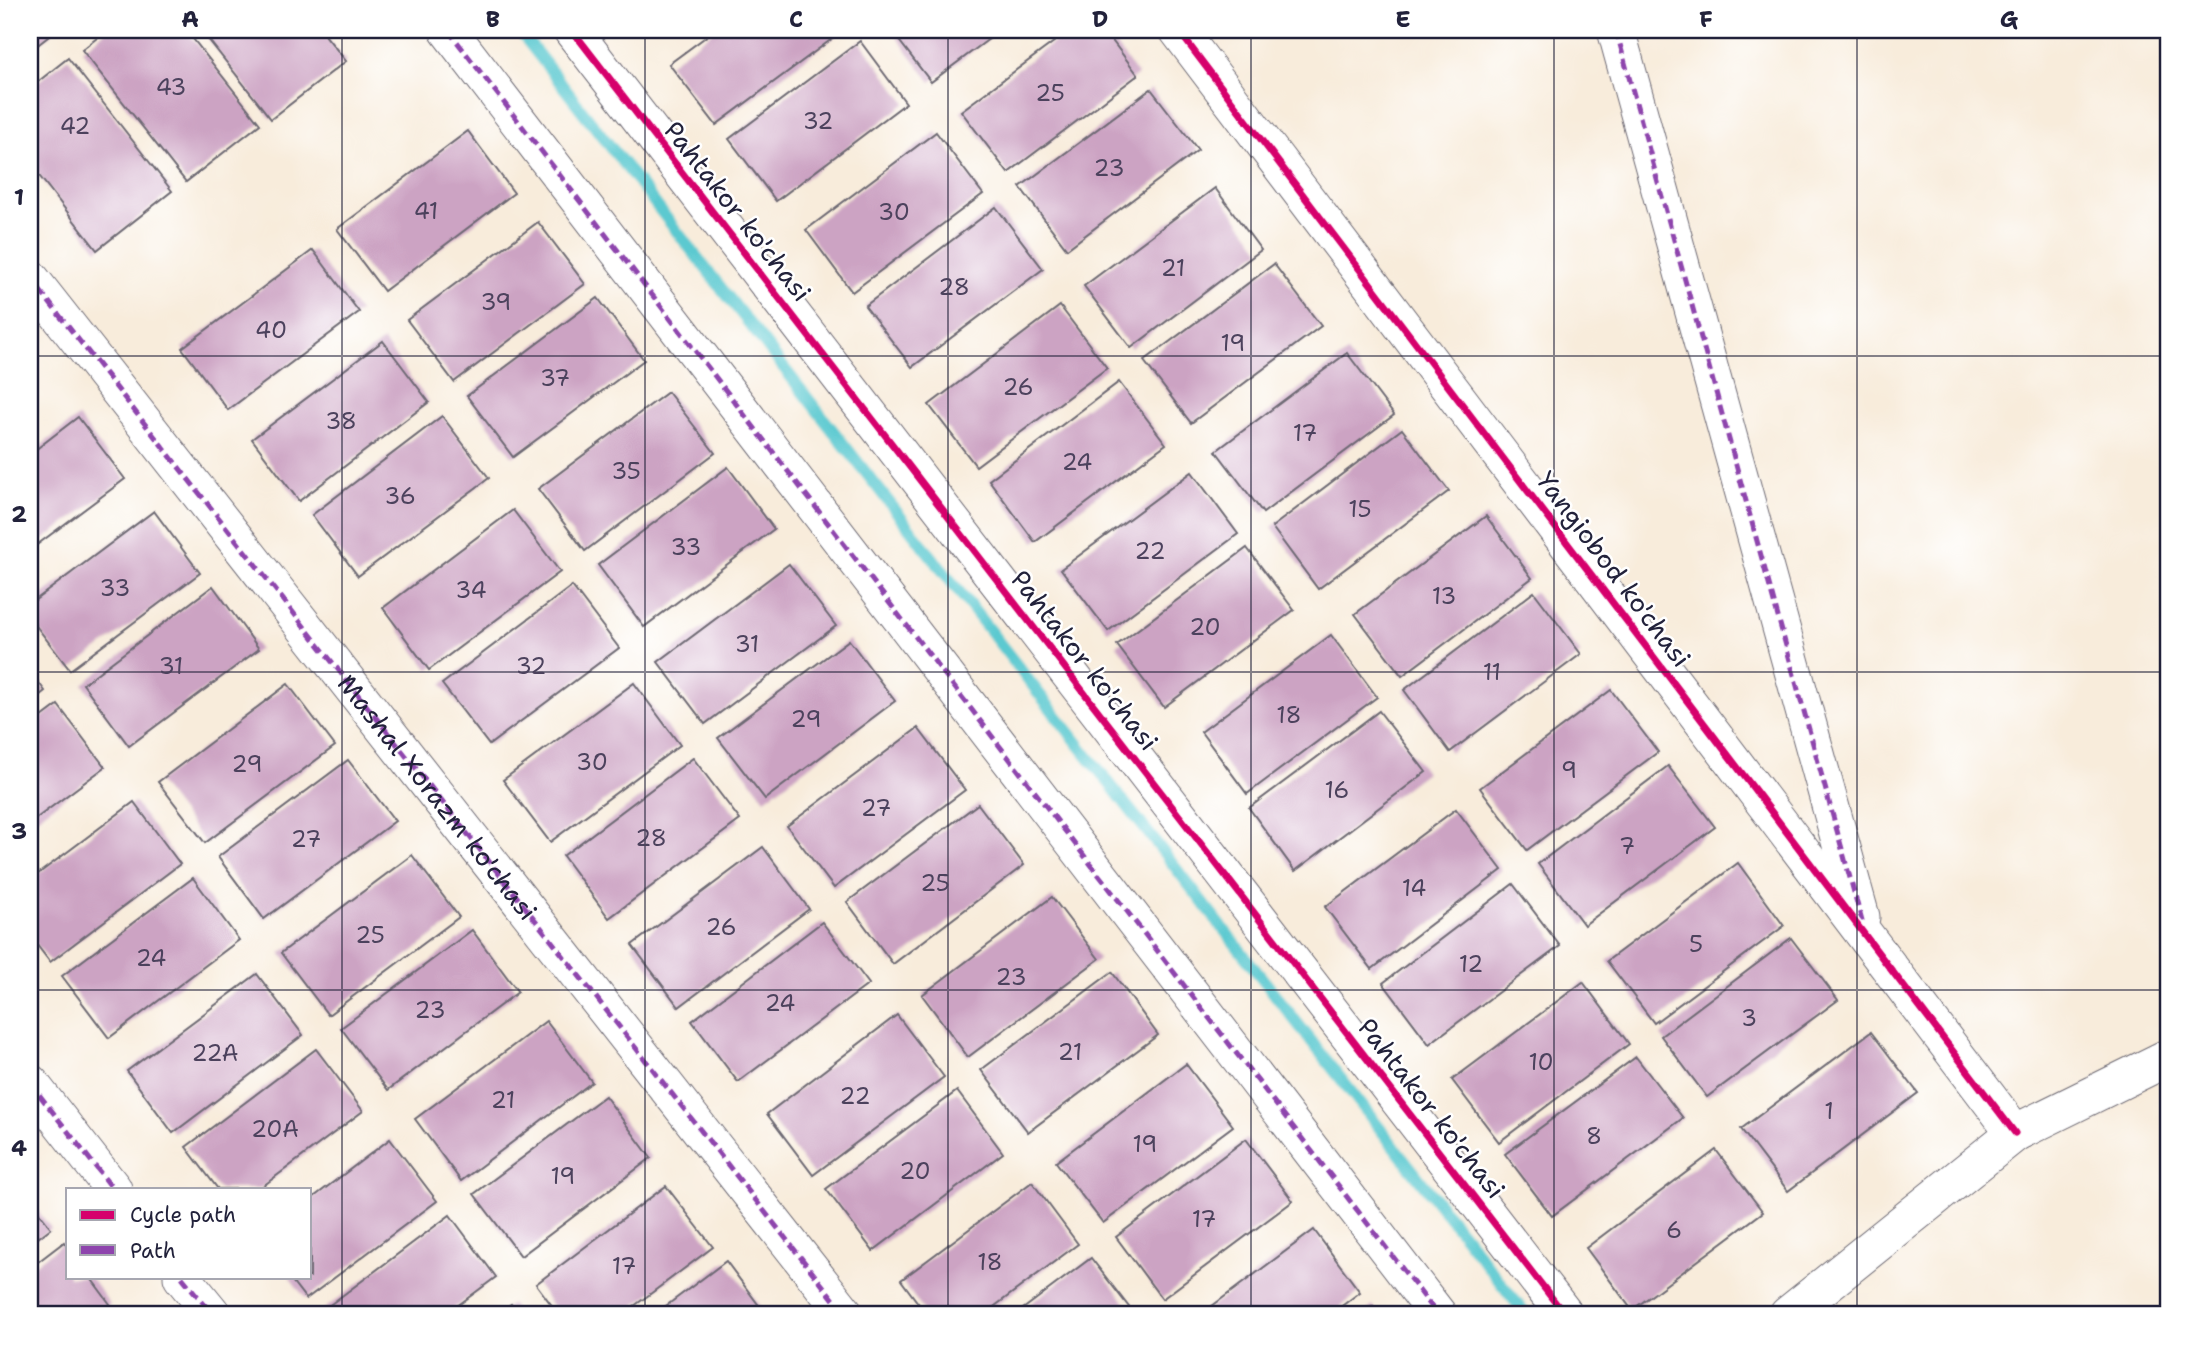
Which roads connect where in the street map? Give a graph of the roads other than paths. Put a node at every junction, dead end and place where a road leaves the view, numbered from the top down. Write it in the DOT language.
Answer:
graph roads {
  1 [pos="448,30"];
  2 [pos="572,30"];
  3 [pos="1178,30"];
  4 [pos="1616,30"];
  5 [pos="30,278"];
  6 [pos="1866,935"];
  7 [pos="2169,1057"];
  8 [pos="30,1083"];
  9 [pos="2015,1133"];
  10 [pos="112,1188"];
  11 [pos="183,1278"];
  12 [pos="213,1315"];
  13 [pos="846,1315"];
  14 [pos="1438,1315"];
  15 [pos="1565,1315"];
  16 [pos="1788,1315"];
  1 -- 14 [label="street"];
  2 -- 15 [label="street, Pahtakor ko'chasi"];
  3 -- 6 [label="street, Yangiobod ko'chasi"];
  4 -- 6 [label="street"];
  5 -- 13 [label="street, Mashal Xorazm ko'chasi"];
  6 -- 9 [label="street, Yangiobod ko'chasi"];
  7 -- 9 [label="street"];
  8 -- 10 [label="street"];
  9 -- 16 [label="street"];
  11 -- 12 [label="street"];
}
